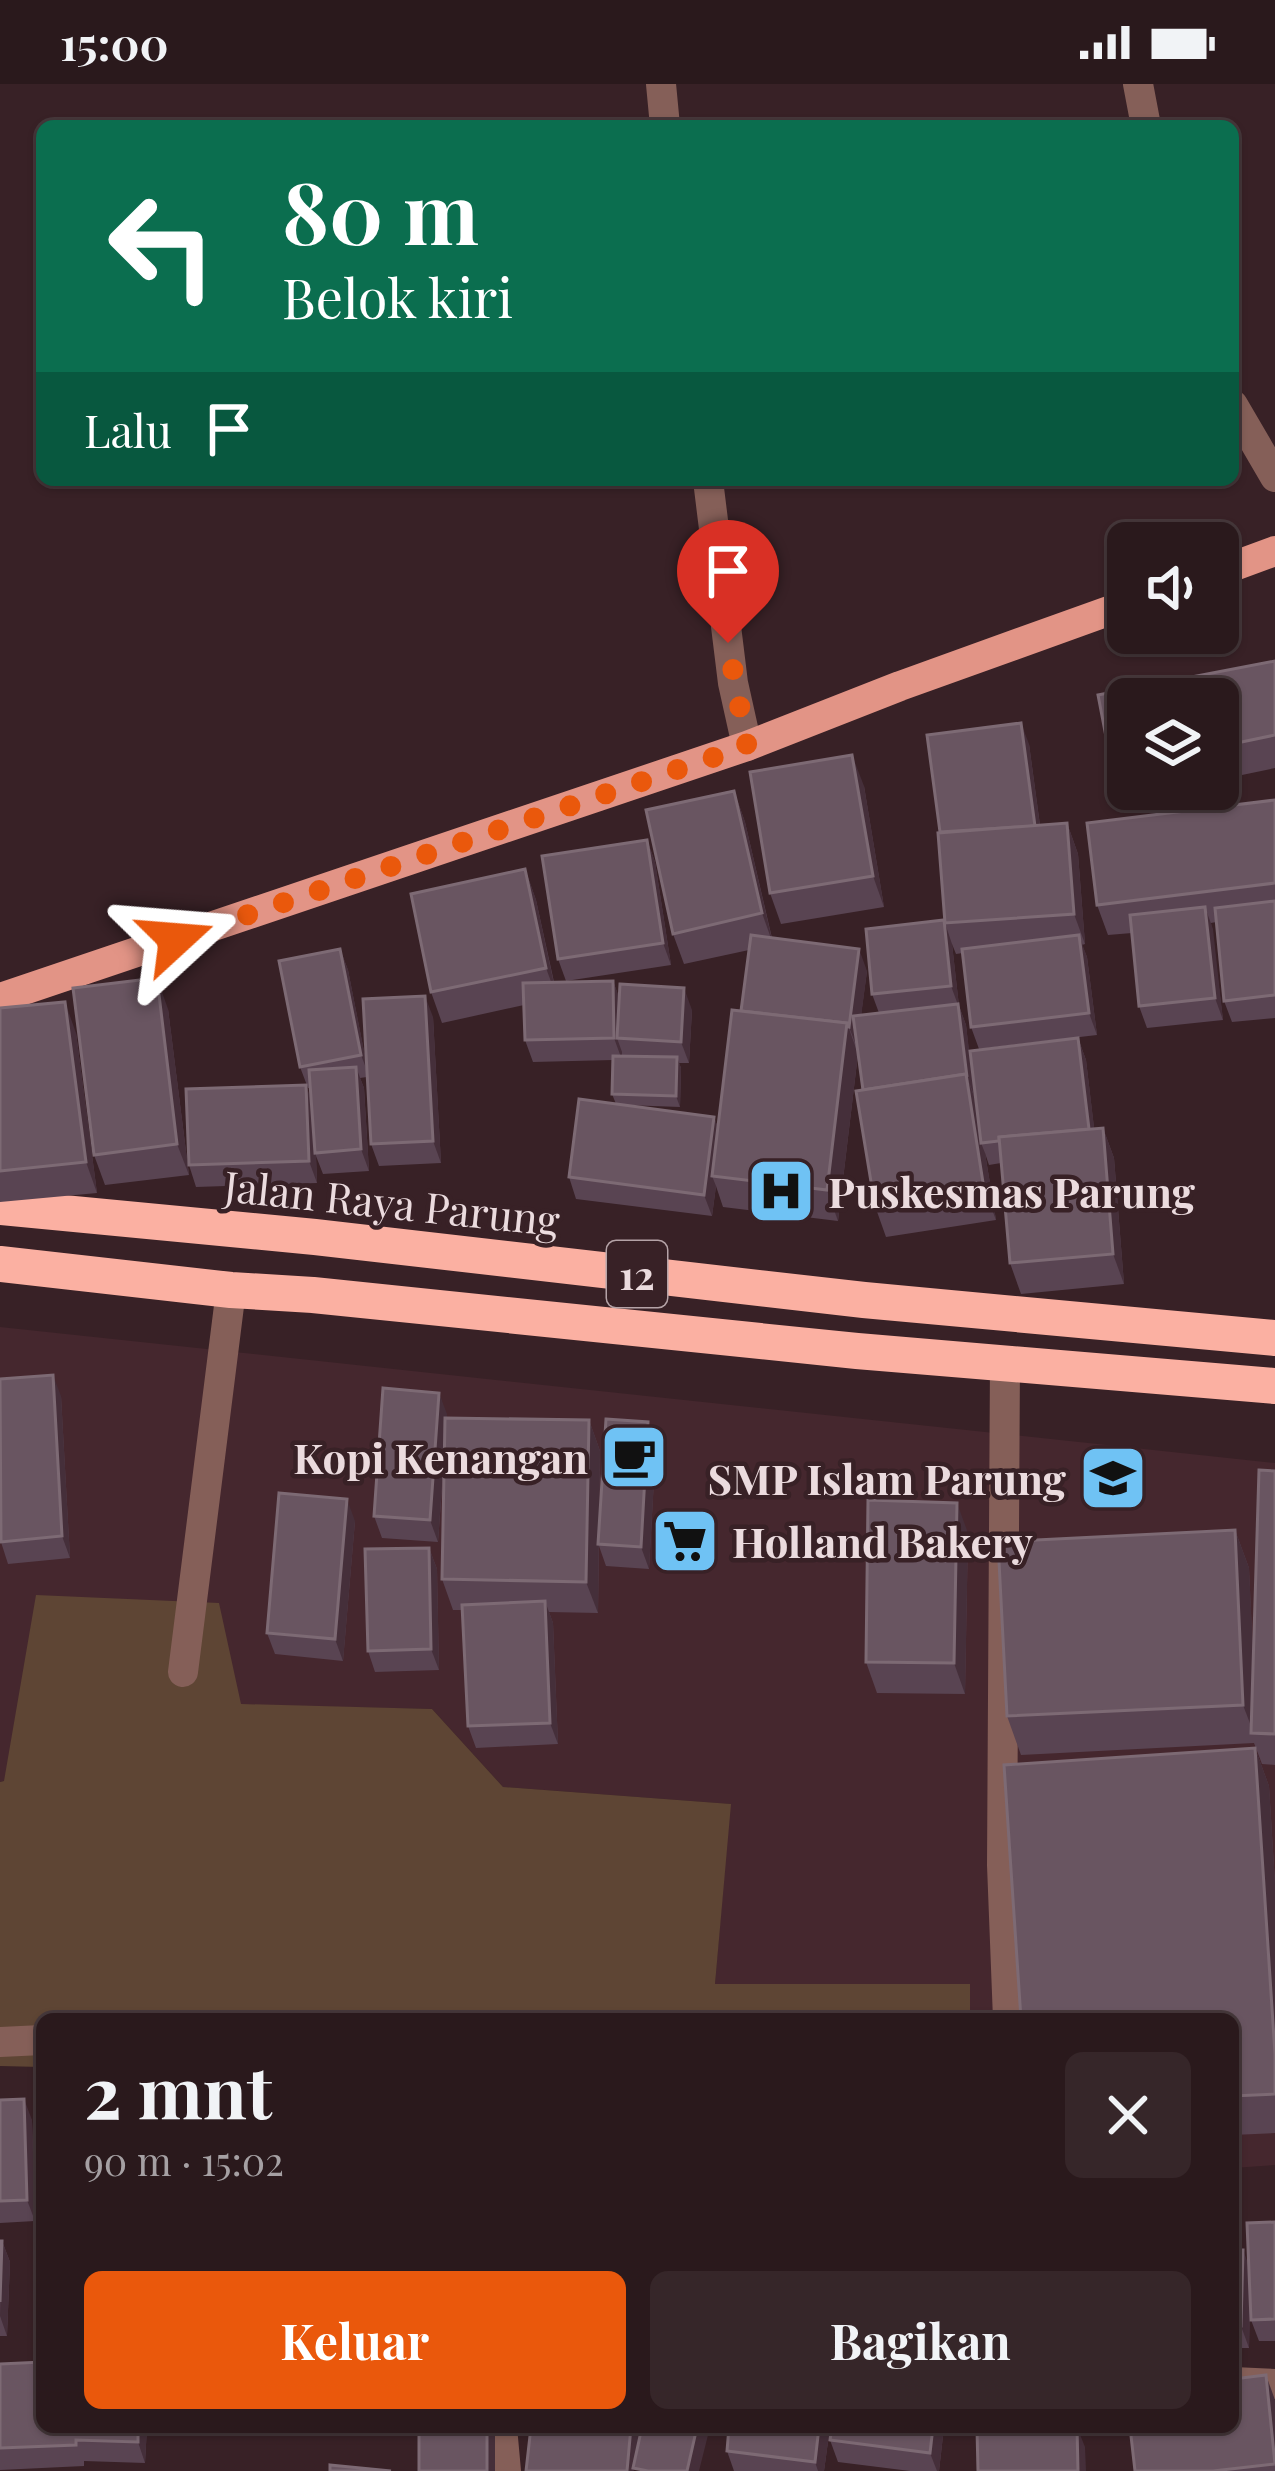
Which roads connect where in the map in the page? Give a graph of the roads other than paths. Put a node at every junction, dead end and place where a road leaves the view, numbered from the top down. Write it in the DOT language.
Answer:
graph roads {
  1 [pos="661,84"];
  2 [pos="1138,84"];
  3 [pos="664,120"];
  4 [pos="1145,120"];
  5 [pos="1239,415"];
  6 [pos="1275,477"];
  7 [pos="709,486"];
  8 [pos="1275,551"];
  9 [pos="1239,564"];
  10 [pos="1107,612"];
  11 [pos="747,746"];
  12 [pos="0,998"];
  13 [pos="0,1207"];
  14 [pos="0,1264"];
  15 [pos="231,1290"];
  16 [pos="864,1300"];
  17 [pos="1275,1338"];
  18 [pos="857,1351"];
  19 [pos="1005,1361"];
  20 [pos="1275,1386"];
  21 [pos="183,1672"];
  22 [pos="1008,2013"];
  23 [pos="36,2040"];
  24 [pos="0,2042"];
  25 [pos="1239,2382"];
  26 [pos="1275,2384"];
  27 [pos="503,2433"];
  28 [pos="506,2471"];
  1 -- 3 [label="street"];
  2 -- 4 [label="street"];
  5 -- 6 [label="street"];
  7 -- 11 [label="street"];
  8 -- 9 [label="main road"];
  10 -- 11 [label="main road"];
  11 -- 12 [label="main road"];
  13 -- 16 [label="highway, Jalan Raya Parung / 12"];
  14 -- 15 [label="highway, 12"];
  15 -- 18 [label="highway, 12"];
  15 -- 21 [label="street"];
  16 -- 17 [label="highway, Jalan Raya Parung / 12"];
  16 -- 18 [label="highway"];
  18 -- 19 [label="highway, 12"];
  19 -- 20 [label="highway, 12"];
  19 -- 22 [label="street"];
  23 -- 24 [label="street"];
  25 -- 26 [label="street"];
  27 -- 28 [label="street"];
}
